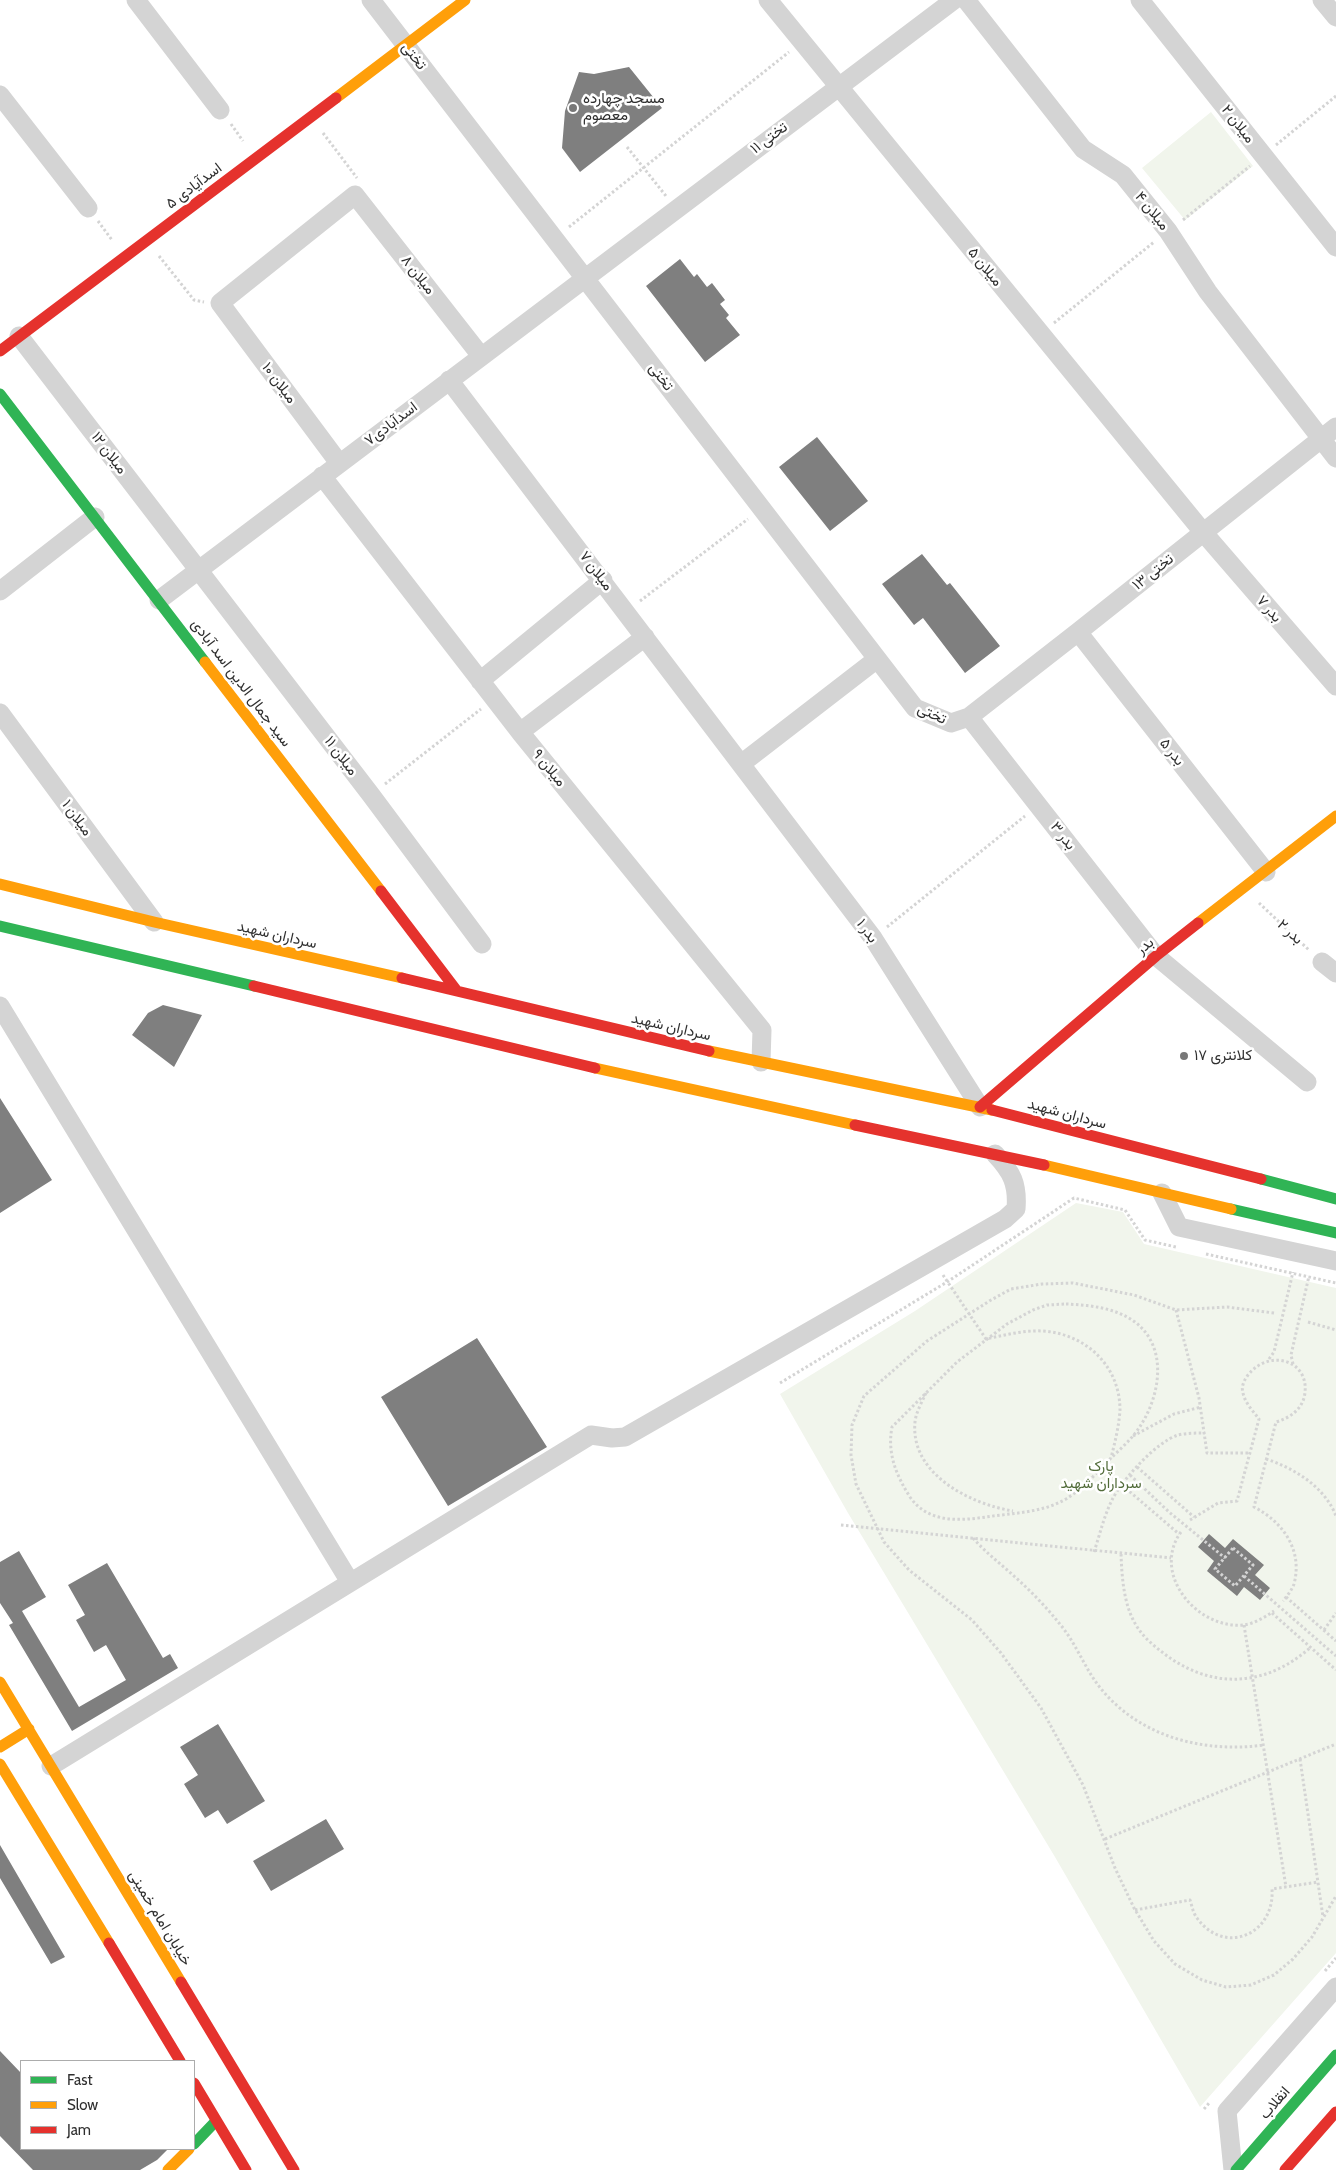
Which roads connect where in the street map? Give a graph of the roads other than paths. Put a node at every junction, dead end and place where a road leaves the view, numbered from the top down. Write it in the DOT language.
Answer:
graph roads {
  1 [pos="136,0"];
  2 [pos="371,0"];
  3 [pos="465,0"];
  4 [pos="768,0"];
  5 [pos="954,0"];
  6 [pos="966,0"];
  7 [pos="1140,0"];
  8 [pos="1322,0"];
  9 [pos="1336,17"];
  10 [pos="406,45"];
  11 [pos="838,87"];
  12 [pos="0,95"];
  13 [pos="220,110"];
  14 [pos="88,208"];
  15 [pos="1336,247"];
  16 [pos="584,278"];
  17 [pos="220,304"];
  18 [pos="19,336"];
  19 [pos="0,351"];
  20 [pos="481,356"];
  21 [pos="449,380"];
  22 [pos="0,394"];
  23 [pos="1336,427"];
  24 [pos="1321,438"];
  25 [pos="1336,458"];
  26 [pos="339,463"];
  27 [pos="322,476"];
  28 [pos="95,517"];
  29 [pos="1203,532"];
  30 [pos="198,570"];
  31 [pos="603,580"];
  32 [pos="0,591"];
  33 [pos="159,600"];
  34 [pos="1078,632"];
  35 [pos="645,637"];
  36 [pos="877,659"];
  37 [pos="480,681"];
  38 [pos="1336,686"];
  39 [pos="0,713"];
  40 [pos="969,716"];
  41 [pos="520,732"];
  42 [pos="741,764"];
  43 [pos="1336,816"];
  44 [pos="1266,872"];
  45 [pos="1,885"];
  46 [pos="0,898"];
  47 [pos="154,922"];
  48 [pos="0,926"];
  49 [pos="482,944"];
  50 [pos="1156,956"];
  51 [pos="457,990"];
  52 [pos="0,1006"];
  53 [pos="761,1062"];
  54 [pos="674,1070"];
  55 [pos="1307,1082"];
  56 [pos="672,1086"];
  57 [pos="980,1107"];
  58 [pos="995,1154"];
  59 [pos="1162,1193"];
  60 [pos="1336,1199"];
  61 [pos="1336,1233"];
  62 [pos="1336,1261"];
  63 [pos="350,1582"];
  64 [pos="0,1682"];
  65 [pos="29,1729"];
  66 [pos="0,1747"];
  67 [pos="0,1764"];
  68 [pos="51,1766"];
  69 [pos="1336,1987"];
  70 [pos="1336,2055"];
  71 [pos="179,2060"];
  72 [pos="195,2086"];
  73 [pos="1336,2112"];
  74 [pos="216,2121"];
  75 [pos="195,2143"];
  76 [pos="188,2150"];
  77 [pos="168,2170"];
  78 [pos="246,2170"];
  79 [pos="294,2170"];
  80 [pos="1234,2170"];
  81 [pos="1285,2170"];
  1 -- 13 [label="street"];
  2 -- 10 [label="street, تختی"];
  3 -- 10 [label="street, اسدآیادی ۵"];
  4 -- 11 [label="street, میلان ۵"];
  5 -- 11 [label="street, تختی ۱۱"];
  6 -- 24 [label="street, میلان ۴"];
  7 -- 15 [label="street, میلان ۲"];
  8 -- 9 [label="street"];
  10 -- 16 [label="street, تختی"];
  10 -- 18 [label="street, اسدآیادی ۵"];
  11 -- 16 [label="street, تختی ۱۱"];
  11 -- 29 [label="street, میلان ۵"];
  12 -- 14 [label="street"];
  16 -- 20 [label="street, اسدآبادی۷"];
  16 -- 36 [label="street, تختی"];
  17 -- 20 [label="street, میلان ۸"];
  17 -- 26 [label="street, میلان ۱۰"];
  18 -- 19 [label="street, اسدآیادی ۵"];
  18 -- 30 [label="street, میلان ۱۲"];
  20 -- 21 [label="street, اسدآبادی۷"];
  21 -- 26 [label="street, اسدآبادی۷"];
  21 -- 31 [label="street, میلان ۷"];
  22 -- 28 [label="street, سید جمال الدین اسد آبادی"];
  23 -- 24 [label="street, تختی ۱۳"];
  24 -- 25 [label="street, میلان ۴"];
  24 -- 29 [label="street, تختی ۱۳"];
  26 -- 27 [label="street, اسدآبادی۷"];
  27 -- 30 [label="street, اسدآبادی۷"];
  27 -- 37 [label="street, میلان ۹"];
  28 -- 32 [label="street"];
  28 -- 33 [label="street, سید جمال الدین اسد آبادی"];
  29 -- 34 [label="street, تختی ۱۳"];
  29 -- 38 [label="street, بدر ۷"];
  30 -- 33 [label="street"];
  30 -- 49 [label="street, میلان ۱۱"];
  31 -- 35 [label="street, میلان ۷"];
  31 -- 37 [label="street"];
  33 -- 51 [label="street, سید جمال الدین اسد آبادی"];
  34 -- 40 [label="street, تختی ۱۳"];
  34 -- 44 [label="street, بدر ۵"];
  35 -- 41 [label="street"];
  35 -- 42 [label="street, میلان ۷"];
  36 -- 40 [label="street, تختی"];
  36 -- 42 [label="street"];
  37 -- 41 [label="street, میلان ۹"];
  39 -- 47 [label="street, میلان ۱"];
  40 -- 50 [label="street, بدر ۳"];
  41 -- 53 [label="street, میلان ۹"];
  42 -- 57 [label="street, بدر ۱"];
  43 -- 44 [label="street, بدر"];
  44 -- 50 [label="street, بدر"];
  45 -- 46 [label="street"];
  45 -- 47 [label="street, سرداران شهید"];
  47 -- 51 [label="street, سرداران شهید"];
  48 -- 56 [label="street"];
  50 -- 55 [label="street, بدر ۳"];
  50 -- 57 [label="street, بدر"];
  51 -- 53 [label="street, سرداران شهید"];
  52 -- 63 [label="street"];
  53 -- 57 [label="street, سرداران شهید"];
  54 -- 56 [label="street"];
  56 -- 58 [label="street"];
  57 -- 60 [label="street, سرداران شهید"];
  58 -- 59 [label="street"];
  58 -- 63 [label="street"];
  59 -- 61 [label="street"];
  59 -- 62 [label="street"];
  63 -- 68 [label="street"];
  64 -- 65 [label="street, خیابان امام خمینی"];
  65 -- 66 [label="street"];
  65 -- 68 [label="street, خیابان امام خمینی"];
  67 -- 71 [label="street"];
  68 -- 79 [label="street, خیابان امام خمینی"];
  69 -- 80 [label="street"];
  70 -- 80 [label="street, انقلاب"];
  72 -- 74 [label="street"];
  73 -- 81 [label="street"];
  74 -- 75 [label="street"];
  74 -- 78 [label="street"];
  76 -- 77 [label="street"];
}
